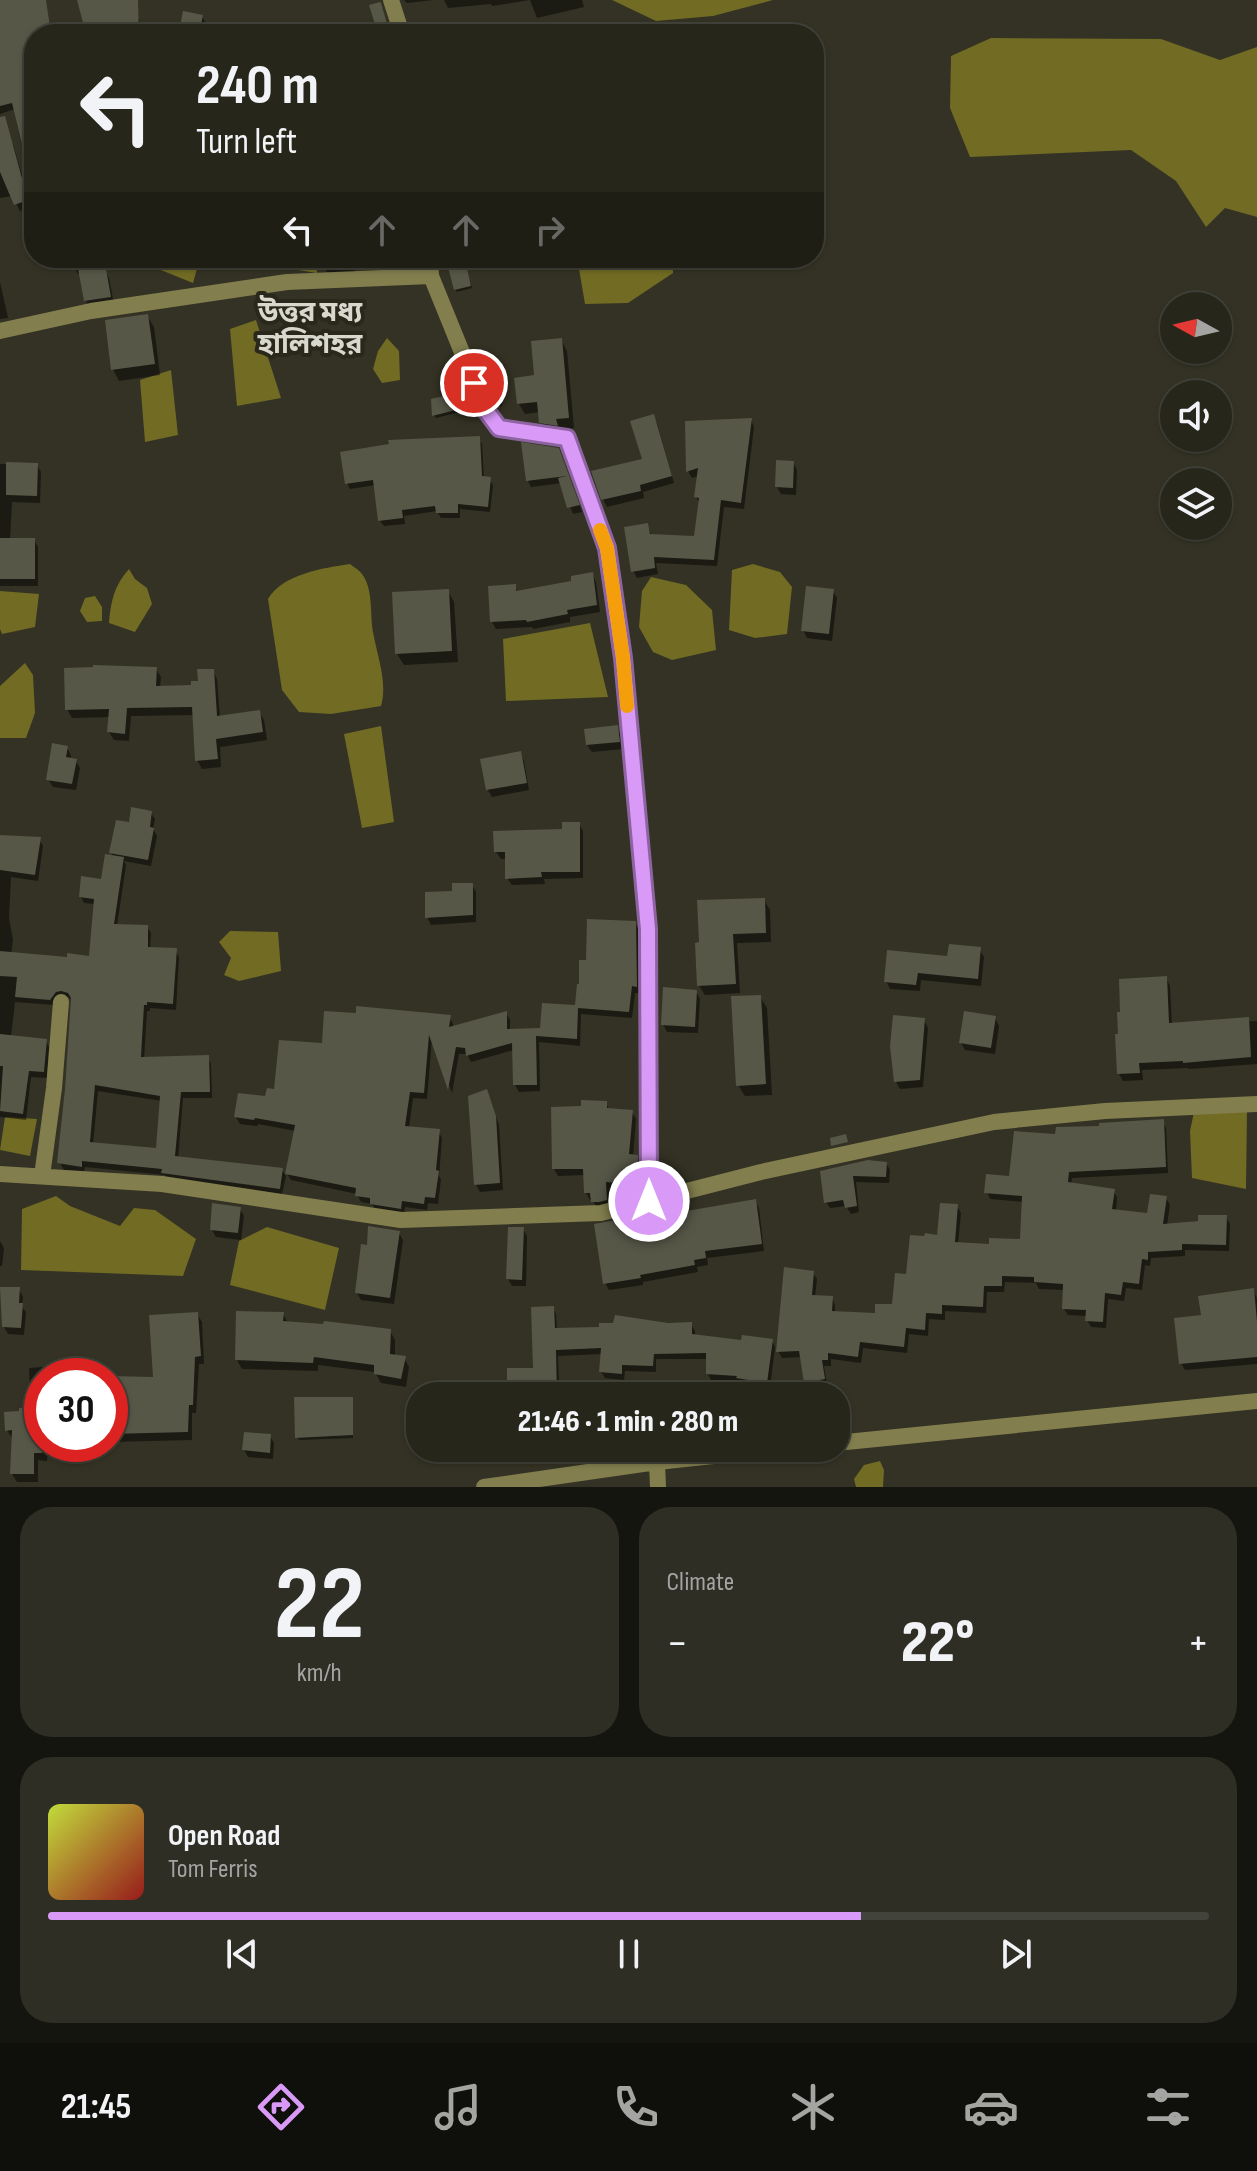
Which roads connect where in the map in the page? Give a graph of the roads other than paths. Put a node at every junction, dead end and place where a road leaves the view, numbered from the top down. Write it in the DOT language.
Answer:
graph roads {
  1 [pos="391,0"];
  2 [pos="399,24"];
  3 [pos="431,268"];
  4 [pos="431,276"];
  5 [pos="0,331"];
  6 [pos="61,1002"];
  7 [pos="1257,1104"];
  8 [pos="0,1174"];
  9 [pos="42,1176"];
  10 [pos="649,1201"];
  11 [pos="1257,1401"];
  12 [pos="850,1442"];
  13 [pos="657,1462"];
  14 [pos="484,1487"];
  15 [pos="658,1487"];
  1 -- 2 [label="street"];
  3 -- 4 [label="street"];
  4 -- 5 [label="street"];
  4 -- 10 [label="street"];
  6 -- 9 [label="street"];
  7 -- 10 [label="street"];
  8 -- 9 [label="street"];
  9 -- 10 [label="street"];
  11 -- 12 [label="street"];
  13 -- 14 [label="street"];
  13 -- 15 [label="street"];
}
